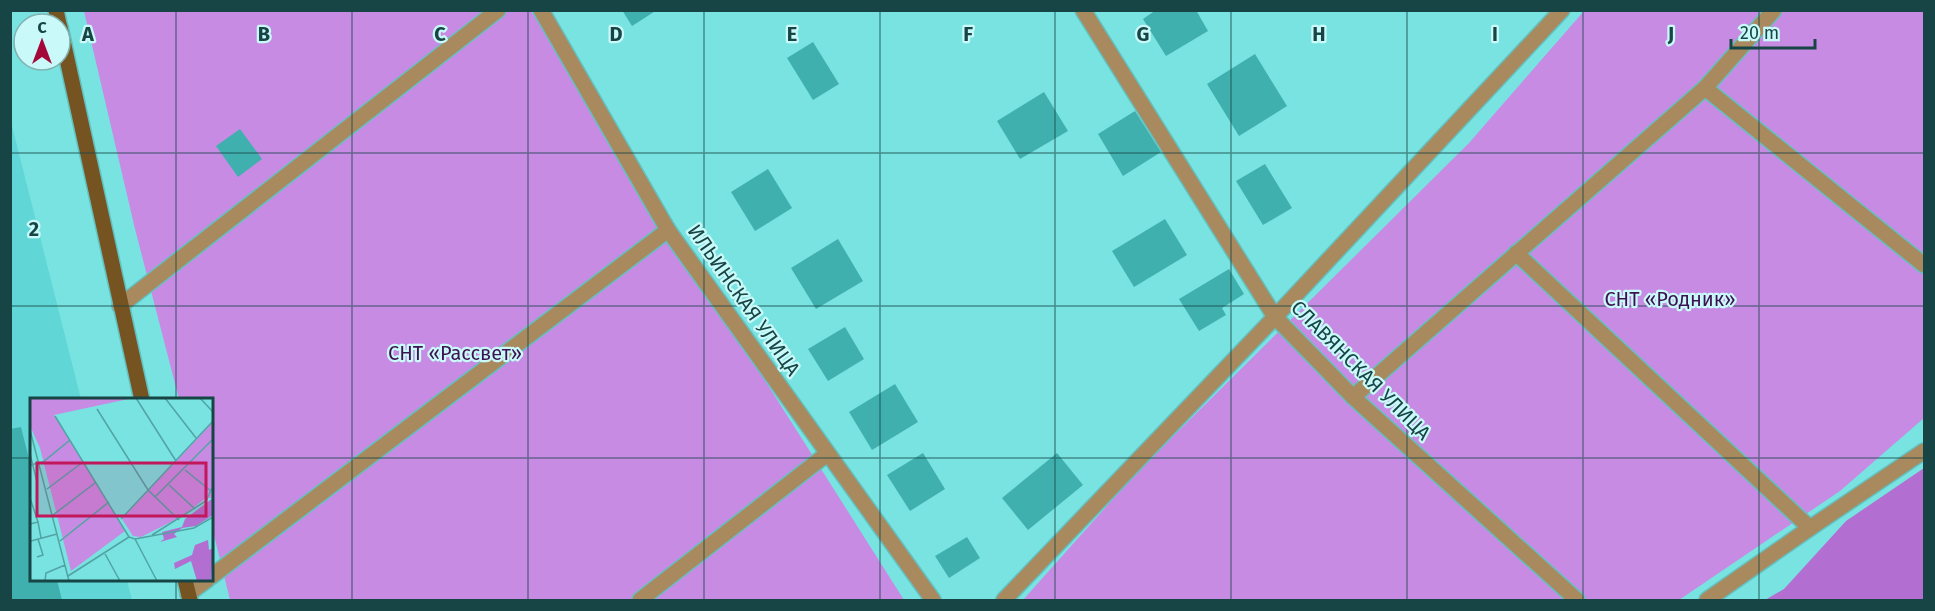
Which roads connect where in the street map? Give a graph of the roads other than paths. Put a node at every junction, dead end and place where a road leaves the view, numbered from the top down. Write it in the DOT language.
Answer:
graph roads {
  1 [pos="498,10"];
  2 [pos="541,10"];
  3 [pos="1083,10"];
  4 [pos="1562,10"];
  5 [pos="1774,10"];
  6 [pos="70,72"];
  7 [pos="1705,88"];
  8 [pos="668,230"];
  9 [pos="1515,253"];
  10 [pos="1924,265"];
  11 [pos="120,306"];
  12 [pos="1275,317"];
  13 [pos="142,398"];
  14 [pos="1353,398"];
  15 [pos="1924,451"];
  16 [pos="827,454"];
  17 [pos="1810,528"];
  18 [pos="213,575"];
  19 [pos="204,581"];
  20 [pos="188,591"];
  21 [pos="640,600"];
  22 [pos="933,600"];
  23 [pos="1004,600"];
  24 [pos="1577,600"];
  25 [pos="1707,600"];
  1 -- 11 [label="street"];
  2 -- 8 [label="street, ИЛЬИНСКАЯ УЛИЦА"];
  3 -- 12 [label="street, СЛАВЯНСКАЯ УЛИЦА"];
  4 -- 12 [label="street"];
  5 -- 7 [label="street"];
  6 -- 11 [label="main road"];
  7 -- 9 [label="street"];
  7 -- 10 [label="street"];
  8 -- 16 [label="street, ИЛЬИНСКАЯ УЛИЦА"];
  8 -- 18 [label="street"];
  9 -- 14 [label="street"];
  9 -- 17 [label="street"];
  11 -- 13 [label="main road"];
  12 -- 14 [label="street, СЛАВЯНСКАЯ УЛИЦА"];
  12 -- 23 [label="street"];
  14 -- 24 [label="street, СЛАВЯНСКАЯ УЛИЦА"];
  15 -- 17 [label="street"];
  16 -- 21 [label="street"];
  16 -- 22 [label="street, ИЛЬИНСКАЯ УЛИЦА"];
  17 -- 25 [label="street"];
  19 -- 20 [label="street"];
}
